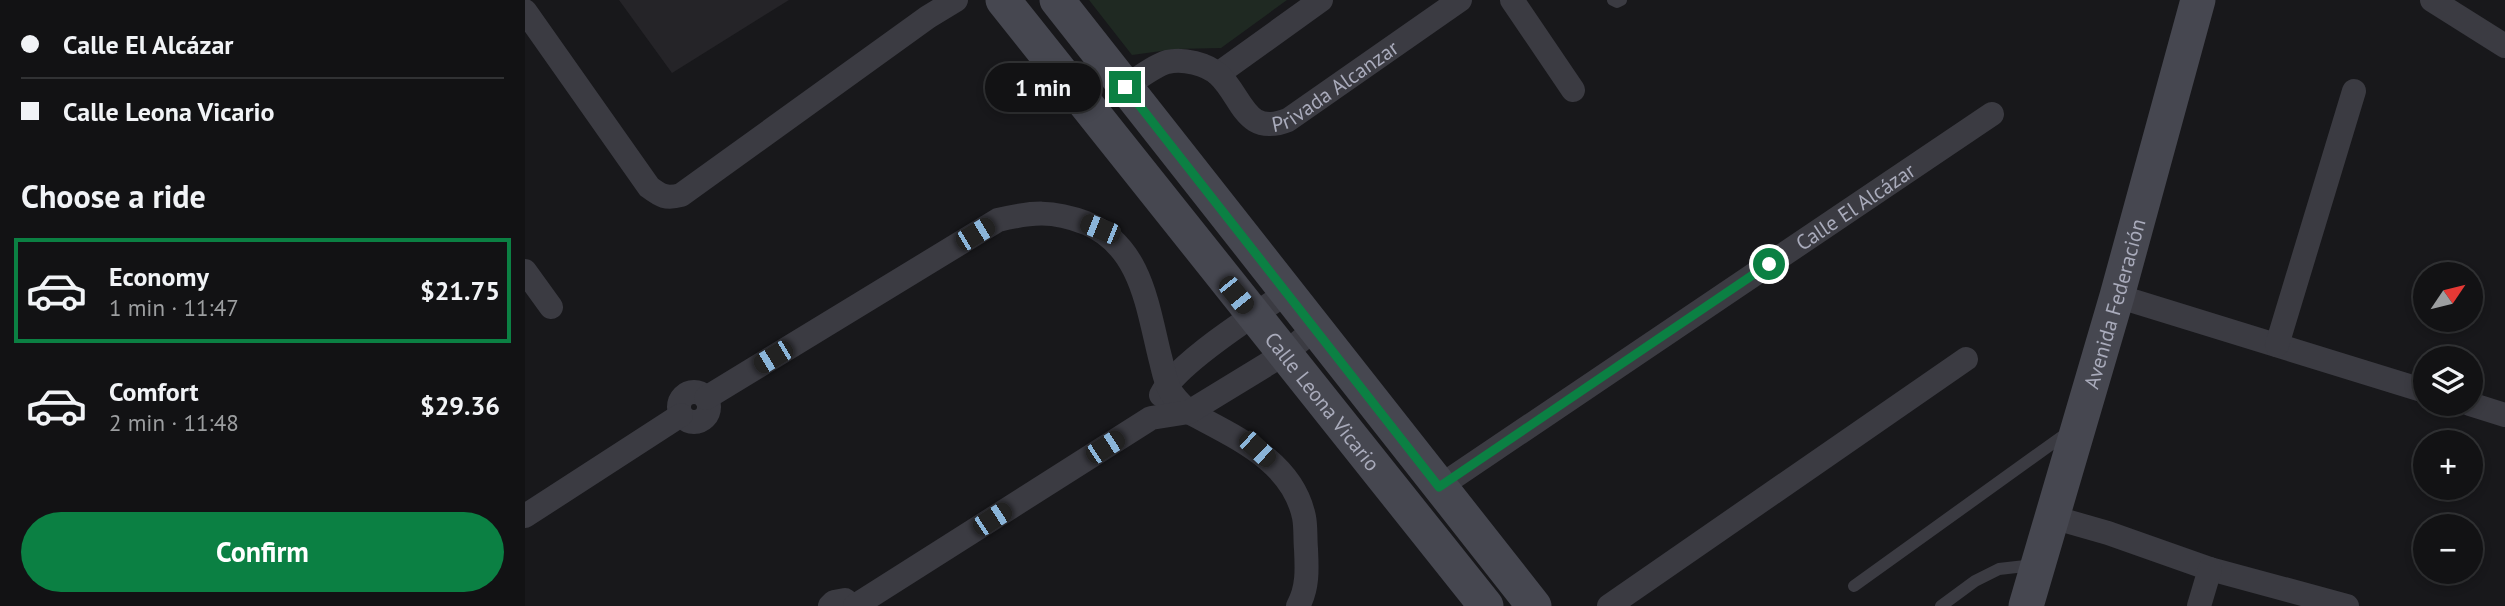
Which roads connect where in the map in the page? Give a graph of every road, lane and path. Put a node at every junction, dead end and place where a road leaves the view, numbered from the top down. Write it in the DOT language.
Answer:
graph roads {
  1 [pos="956,0"];
  2 [pos="1003,0"];
  3 [pos="1057,0"];
  4 [pos="1321,0"];
  5 [pos="1460,0"];
  6 [pos="1512,0"];
  7 [pos="1613,0"];
  8 [pos="1621,0"];
  9 [pos="2198,0"];
  10 [pos="2432,0"];
  11 [pos="525,11"];
  12 [pos="2505,46"];
  13 [pos="1218,74"];
  14 [pos="1125,87"];
  15 [pos="1573,90"];
  16 [pos="2354,91"];
  17 [pos="1992,114"];
  18 [pos="525,271"];
  19 [pos="1287,293"];
  20 [pos="2117,296"];
  21 [pos="551,307"];
  22 [pos="1253,316"];
  23 [pos="1315,329"];
  24 [pos="2277,345"];
  25 [pos="1283,354"];
  26 [pos="1966,359"];
  27 [pos="1167,384"];
  28 [pos="2413,387"];
  29 [pos="2483,408"];
  30 [pos="1189,412"];
  31 [pos="2505,415"];
  32 [pos="1151,418"];
  33 [pos="2079,425"];
  34 [pos="1439,487"];
  35 [pos="525,516"];
  36 [pos="2052,517"];
  37 [pos="2038,564"];
  38 [pos="2210,569"];
  39 [pos="1854,586"];
  40 [pos="830,606"];
  41 [pos="854,606"];
  42 [pos="1298,606"];
  43 [pos="1486,606"];
  44 [pos="1534,606"];
  45 [pos="1609,606"];
  46 [pos="1941,606"];
  47 [pos="2026,606"];
  48 [pos="2199,606"];
  49 [pos="2347,606"];
  1 -- 11 [label="street"];
  2 -- 22 [label="main road, Calle Leona Vicario"];
  3 -- 14 [label="main road, Calle Leona Vicario"];
  4 -- 13 [label="street"];
  5 -- 13 [label="street, Privada Alcanzar"];
  6 -- 15 [label="street"];
  7 -- 8 [label="lane"];
  9 -- 20 [label="main road, Avenida Federación"];
  10 -- 12 [label="street"];
  13 -- 14 [label="street"];
  14 -- 19 [label="main road, Calle Leona Vicario"];
  16 -- 24 [label="street"];
  17 -- 34 [label="street, Calle El Alcázar"];
  18 -- 21 [label="street"];
  19 -- 22 [label="street"];
  19 -- 23 [label="main road, Calle Leona Vicario"];
  20 -- 24 [label="street"];
  20 -- 33 [label="main road, Avenida Federación"];
  22 -- 25 [label="main road, Calle Leona Vicario"];
  22 -- 27 [label="street"];
  23 -- 25 [label="street"];
  23 -- 34 [label="main road, Calle Leona Vicario"];
  24 -- 28 [label="street"];
  25 -- 30 [label="street"];
  25 -- 43 [label="main road, Calle Leona Vicario"];
  26 -- 45 [label="street"];
  27 -- 30 [label="street"];
  27 -- 32 [label="street"];
  27 -- 35 [label="street"];
  29 -- 31 [label="street"];
  30 -- 32 [label="street"];
  30 -- 42 [label="street"];
  32 -- 41 [label="street"];
  33 -- 36 [label="main road, Avenida Federación"];
  33 -- 39 [label="lane"];
  34 -- 44 [label="main road, Calle Leona Vicario"];
  36 -- 37 [label="main road, Avenida Federación"];
  36 -- 38 [label="street"];
  37 -- 46 [label="lane"];
  37 -- 47 [label="main road, Avenida Federación"];
  38 -- 48 [label="street"];
  38 -- 49 [label="street"];
  40 -- 41 [label="street"];
}
